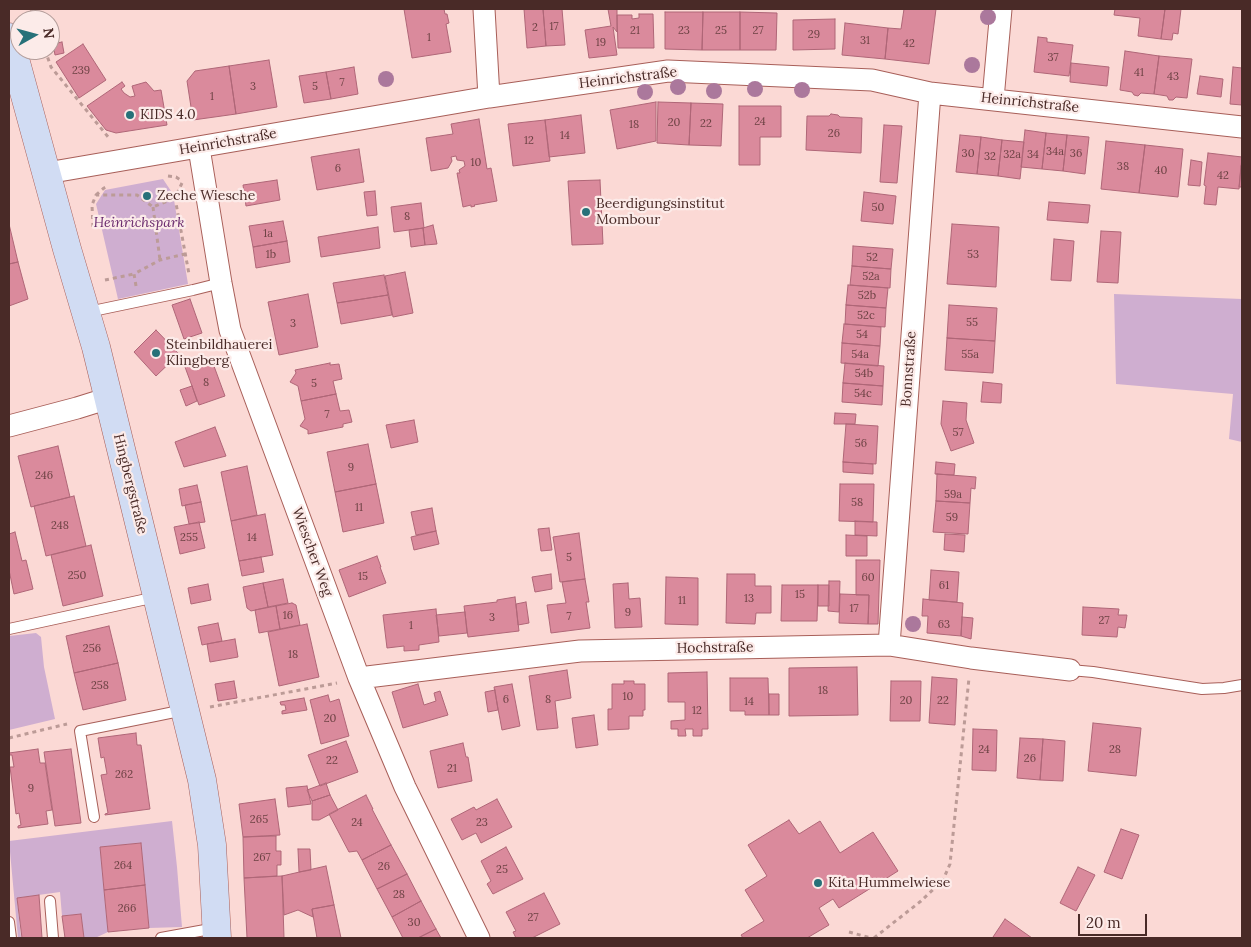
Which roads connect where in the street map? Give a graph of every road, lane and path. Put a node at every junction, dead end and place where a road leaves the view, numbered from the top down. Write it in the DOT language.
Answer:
graph roads {
  1 [pos="484,9"];
  2 [pos="1001,9"];
  3 [pos="9,37"];
  4 [pos="49,60"];
  5 [pos="15,80"];
  6 [pos="930,93"];
  7 [pos="489,97"];
  8 [pos="993,99"];
  9 [pos="1242,127"];
  10 [pos="199,148"];
  11 [pos="114,162"];
  12 [pos="47,173"];
  13 [pos="204,177"];
  14 [pos="96,195"];
  15 [pos="175,198"];
  16 [pos="153,207"];
  17 [pos="93,227"];
  18 [pos="185,254"];
  19 [pos="160,260"];
  20 [pos="134,274"];
  21 [pos="105,280"];
  22 [pos="221,283"];
  23 [pos="193,290"];
  24 [pos="139,302"];
  25 [pos="86,312"];
  26 [pos="109,398"];
  27 [pos="9,426"];
  28 [pos="157,597"];
  29 [pos="9,629"];
  30 [pos="889,645"];
  31 [pos="971,658"];
  32 [pos="1070,670"];
  33 [pos="360,678"];
  34 [pos="1242,685"];
  35 [pos="184,710"];
  36 [pos="94,818"];
  37 [pos="50,901"];
  38 [pos="9,922"];
  39 [pos="849,932"];
  40 [pos="217,933"];
  41 [pos="11,938"];
  42 [pos="53,938"];
  43 [pos="161,938"];
  44 [pos="479,938"];
  45 [pos="872,938"];
  1 -- 7 [label="street"];
  2 -- 8 [label="street"];
  3 -- 5 [label="street, Hingbergstraße"];
  4 -- 11 [label="path"];
  5 -- 12 [label="street, Hingbergstraße"];
  6 -- 7 [label="street, Heinrichstraße"];
  6 -- 8 [label="street, Heinrichstraße"];
  6 -- 30 [label="street, Bonnstraße"];
  7 -- 10 [label="street, Heinrichstraße"];
  8 -- 9 [label="street, Heinrichstraße"];
  10 -- 11 [label="street, Heinrichstraße"];
  10 -- 13 [label="street, Wiescher Weg"];
  11 -- 12 [label="street, Heinrichstraße"];
  11 -- 14 [label="path"];
  12 -- 25 [label="street, Hingbergstraße"];
  13 -- 15 [label="path"];
  13 -- 22 [label="street, Wiescher Weg"];
  14 -- 16 [label="path"];
  14 -- 17 [label="path"];
  15 -- 16 [label="path"];
  15 -- 18 [label="path"];
  16 -- 19 [label="path"];
  18 -- 19 [label="path"];
  18 -- 23 [label="path"];
  19 -- 20 [label="path"];
  20 -- 21 [label="path"];
  20 -- 24 [label="path"];
  22 -- 23 [label="lane"];
  22 -- 33 [label="street, Wiescher Weg"];
  23 -- 24 [label="lane"];
  24 -- 25 [label="lane"];
  25 -- 26 [label="street, Hingbergstraße"];
  26 -- 27 [label="street"];
  26 -- 28 [label="street, Hingbergstraße"];
  28 -- 29 [label="lane"];
  28 -- 35 [label="street, Hingbergstraße"];
  30 -- 31 [label="street, Hochstraße"];
  30 -- 33 [label="street, Hochstraße"];
  31 -- 32 [label="street, Hochstraße"];
  31 -- 45 [label="path"];
  32 -- 34 [label="lane"];
  33 -- 35 [label="path"];
  33 -- 44 [label="street, Wiescher Weg"];
  35 -- 36 [label="lane"];
  35 -- 40 [label="street, Hingbergstraße"];
  37 -- 42 [label="lane"];
  38 -- 41 [label="lane"];
  39 -- 45 [label="path"];
  40 -- 43 [label="lane"];
}
